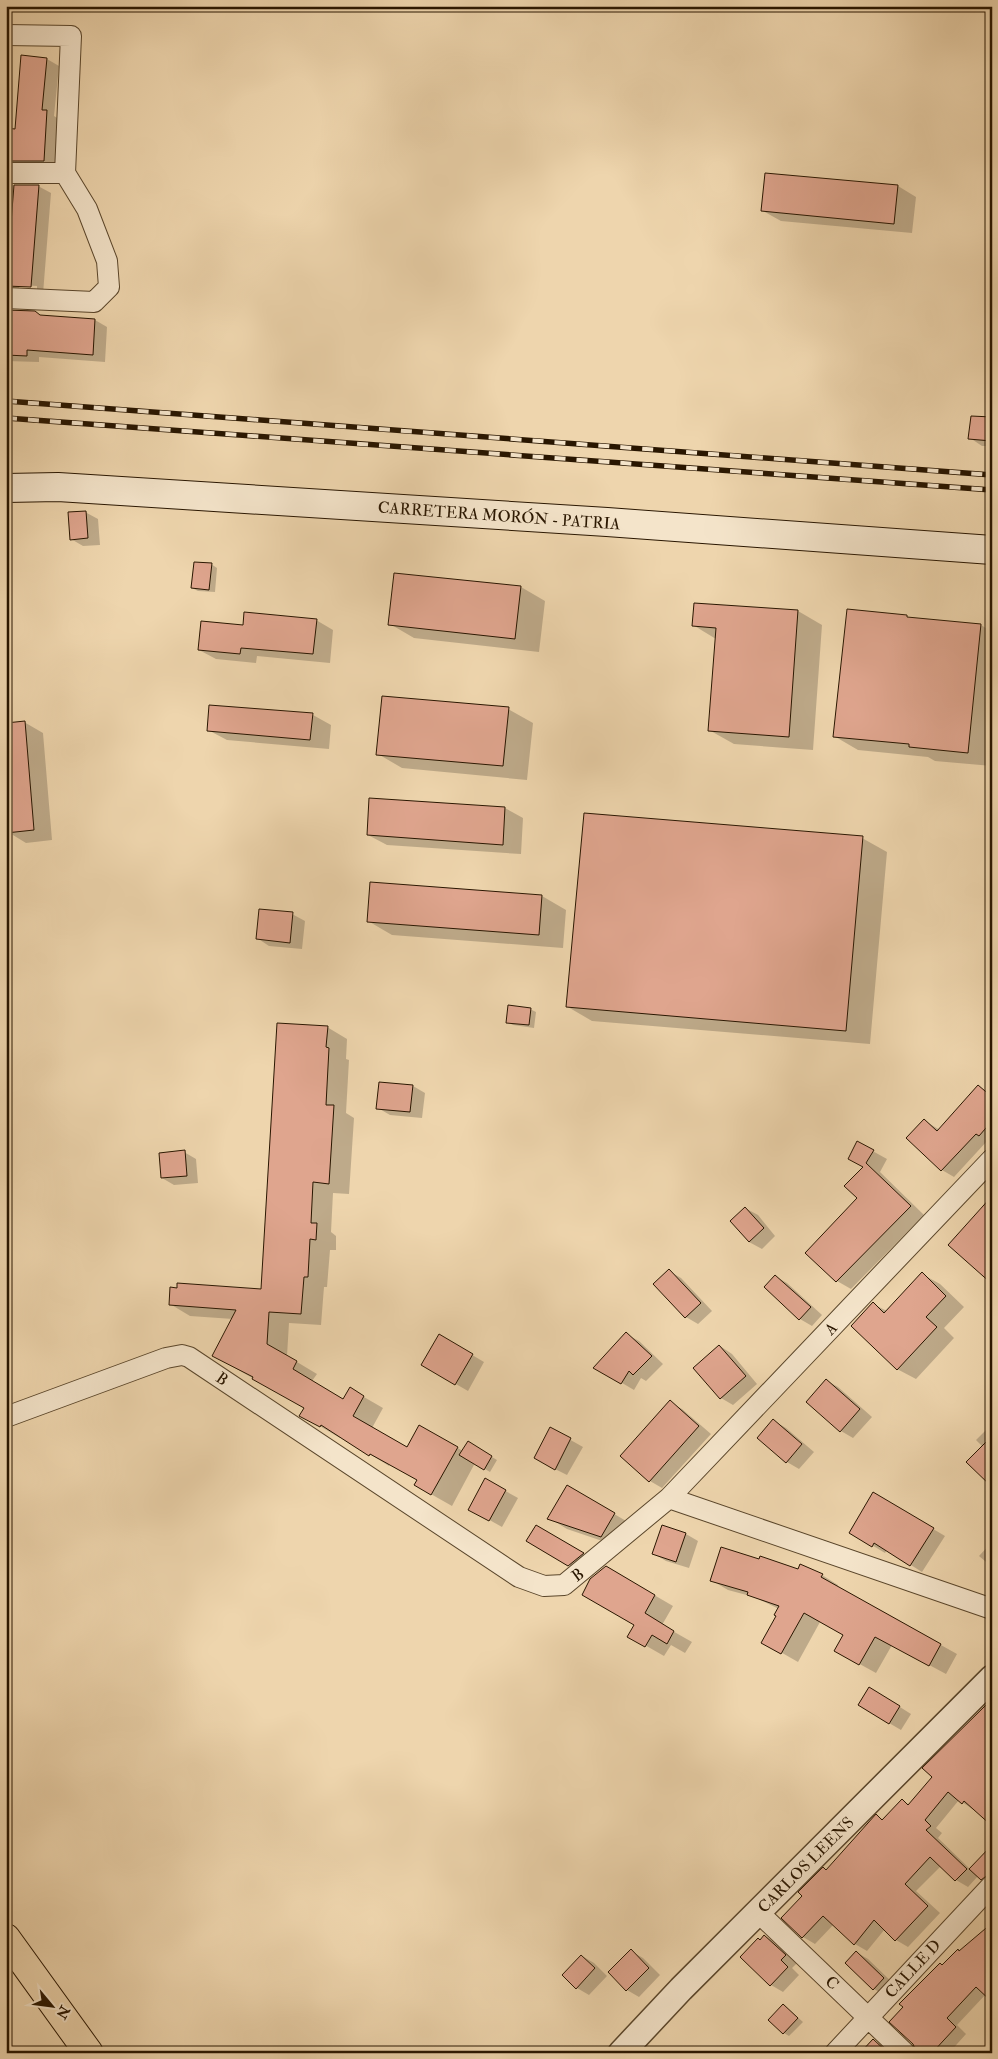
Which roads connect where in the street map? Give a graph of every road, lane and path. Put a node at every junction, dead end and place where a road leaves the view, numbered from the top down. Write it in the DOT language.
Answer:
graph roads {
  1 [pos="6,35"];
  2 [pos="6,173"];
  3 [pos="65,173"];
  4 [pos="6,298"];
  5 [pos="6,488"];
  6 [pos="992,550"];
  7 [pos="992,1159"];
  8 [pos="6,1418"];
  9 [pos="669,1498"];
  10 [pos="992,1608"];
  11 [pos="992,1678"];
  12 [pos="992,1885"];
  13 [pos="758,1913"];
  14 [pos="6,1938"];
  15 [pos="868,2017"];
  16 [pos="89,2053"];
  17 [pos="621,2053"];
  18 [pos="834,2053"];
  19 [pos="905,2053"];
  1 -- 3 [label="street"];
  2 -- 3 [label="street"];
  3 -- 4 [label="street"];
  5 -- 6 [label="main road, CARRETERA MORÓN - PATRIA"];
  7 -- 9 [label="street, A"];
  8 -- 9 [label="street, B"];
  9 -- 10 [label="street"];
  11 -- 13 [label="street, CARLOS LEENS"];
  12 -- 15 [label="street, CALLE D"];
  13 -- 15 [label="street, C"];
  13 -- 17 [label="street, CARLOS LEENS"];
  14 -- 16 [label="main road"];
  15 -- 18 [label="street, CALLE D"];
  15 -- 19 [label="street, C"];
}
